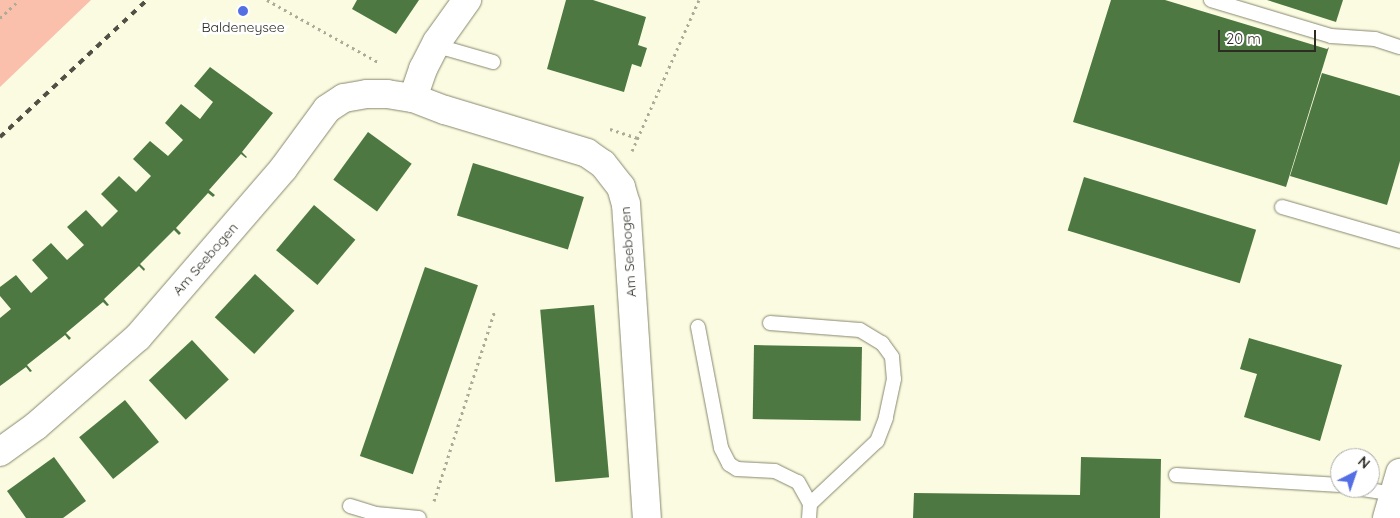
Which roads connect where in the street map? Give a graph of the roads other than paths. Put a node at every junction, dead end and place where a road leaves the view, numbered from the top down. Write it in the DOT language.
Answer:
graph roads {
  1 [pos="467,0"];
  2 [pos="1211,0"];
  3 [pos="437,42"];
  4 [pos="1400,47"];
  5 [pos="493,62"];
  6 [pos="413,98"];
  7 [pos="1282,207"];
  8 [pos="1400,241"];
  9 [pos="770,323"];
  10 [pos="698,327"];
  11 [pos="0,452"];
  12 [pos="1176,475"];
  13 [pos="1330,485"];
  14 [pos="1380,492"];
  15 [pos="1394,495"];
  16 [pos="350,506"];
  17 [pos="809,511"];
  18 [pos="419,518"];
  19 [pos="647,518"];
  1 -- 3 [label="street"];
  2 -- 4 [label="lane"];
  3 -- 5 [label="lane"];
  3 -- 6 [label="street"];
  6 -- 11 [label="street, Am Seebogen"];
  6 -- 19 [label="street, Am Seebogen"];
  7 -- 8 [label="lane"];
  9 -- 17 [label="lane"];
  10 -- 17 [label="lane"];
  12 -- 13 [label="lane"];
  14 -- 15 [label="lane"];
  16 -- 18 [label="lane"];
}
